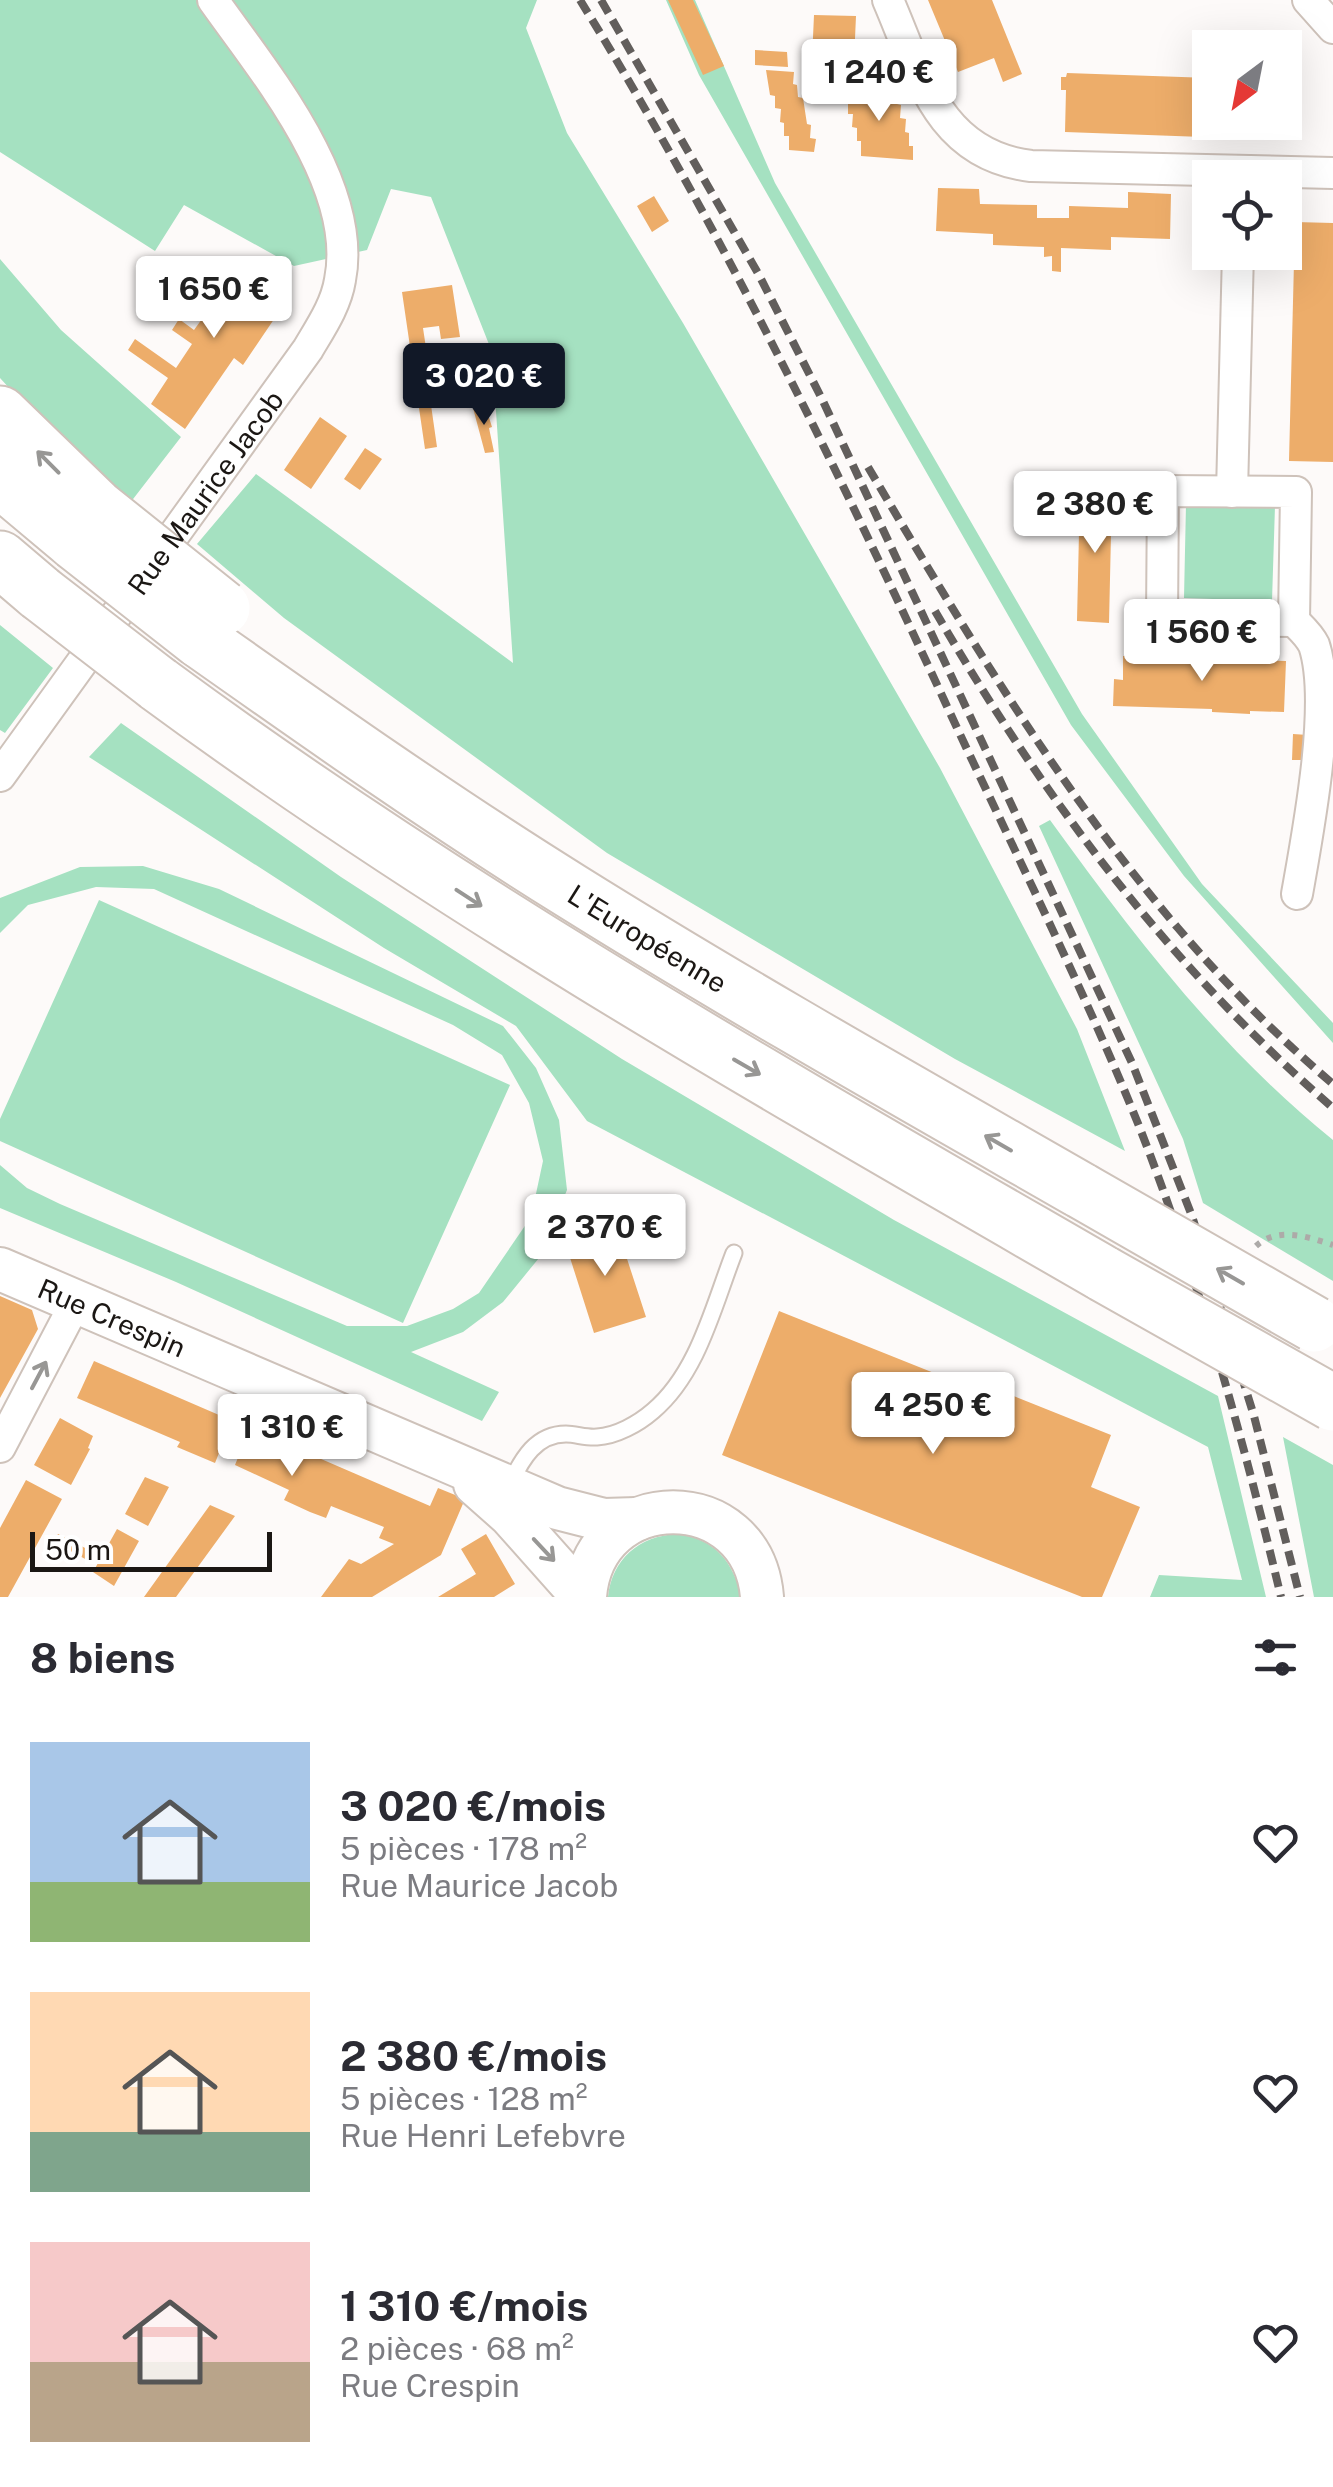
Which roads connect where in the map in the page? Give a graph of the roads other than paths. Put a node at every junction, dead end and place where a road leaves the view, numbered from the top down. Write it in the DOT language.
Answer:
graph roads {
  1 [pos="213,0"];
  2 [pos="888,0"];
  3 [pos="1308,0"];
  4 [pos="1333,28"];
  5 [pos="1192,173"];
  6 [pos="1333,173"];
  7 [pos="1302,174"];
  8 [pos="1238,270"];
  9 [pos="0,414"];
  10 [pos="0,479"];
  11 [pos="1232,492"];
  12 [pos="86,525"];
  13 [pos="16,592"];
  14 [pos="1294,621"];
  15 [pos="0,776"];
  16 [pos="1296,894"];
  17 [pos="734,1253"];
  18 [pos="0,1269"];
  19 [pos="76,1302"];
  20 [pos="1324,1330"];
  21 [pos="1333,1403"];
  22 [pos="0,1447"];
  23 [pos="446,1463"];
  24 [pos="509,1486"];
  25 [pos="636,1520"];
  26 [pos="769,1590"];
  27 [pos="584,1597"];
  1 -- 15 [label="street, Rue Maurice Jacob"];
  2 -- 5 [label="street"];
  3 -- 4 [label="street"];
  6 -- 7 [label="street"];
  8 -- 11 [label="street"];
  12 -- 9 [label="highway, one-way"];
  10 -- 12 [label="highway"];
  11 -- 14 [label="street"];
  11 -- 14 [label="street"];
  20 -- 12 [label="highway, L'Européenne, one-way, bridge"];
  13 -- 21 [label="highway, one-way, bridge"];
  14 -- 16 [label="street"];
  17 -- 24 [label="lane"];
  18 -- 19 [label="main road, Rue Crespin"];
  22 -- 19 [label="street, one-way"];
  19 -- 23 [label="main road, Rue Crespin"];
  23 -- 24 [label="main road, Rue Crespin"];
  23 -- 27 [label="main road, Rue Crespin, one-way"];
  24 -- 25 [label="main road, Rue Crespin"];
  25 -- 26 [label="main road, Rue Crespin"];
  25 -- 27 [label="main road"];
}
